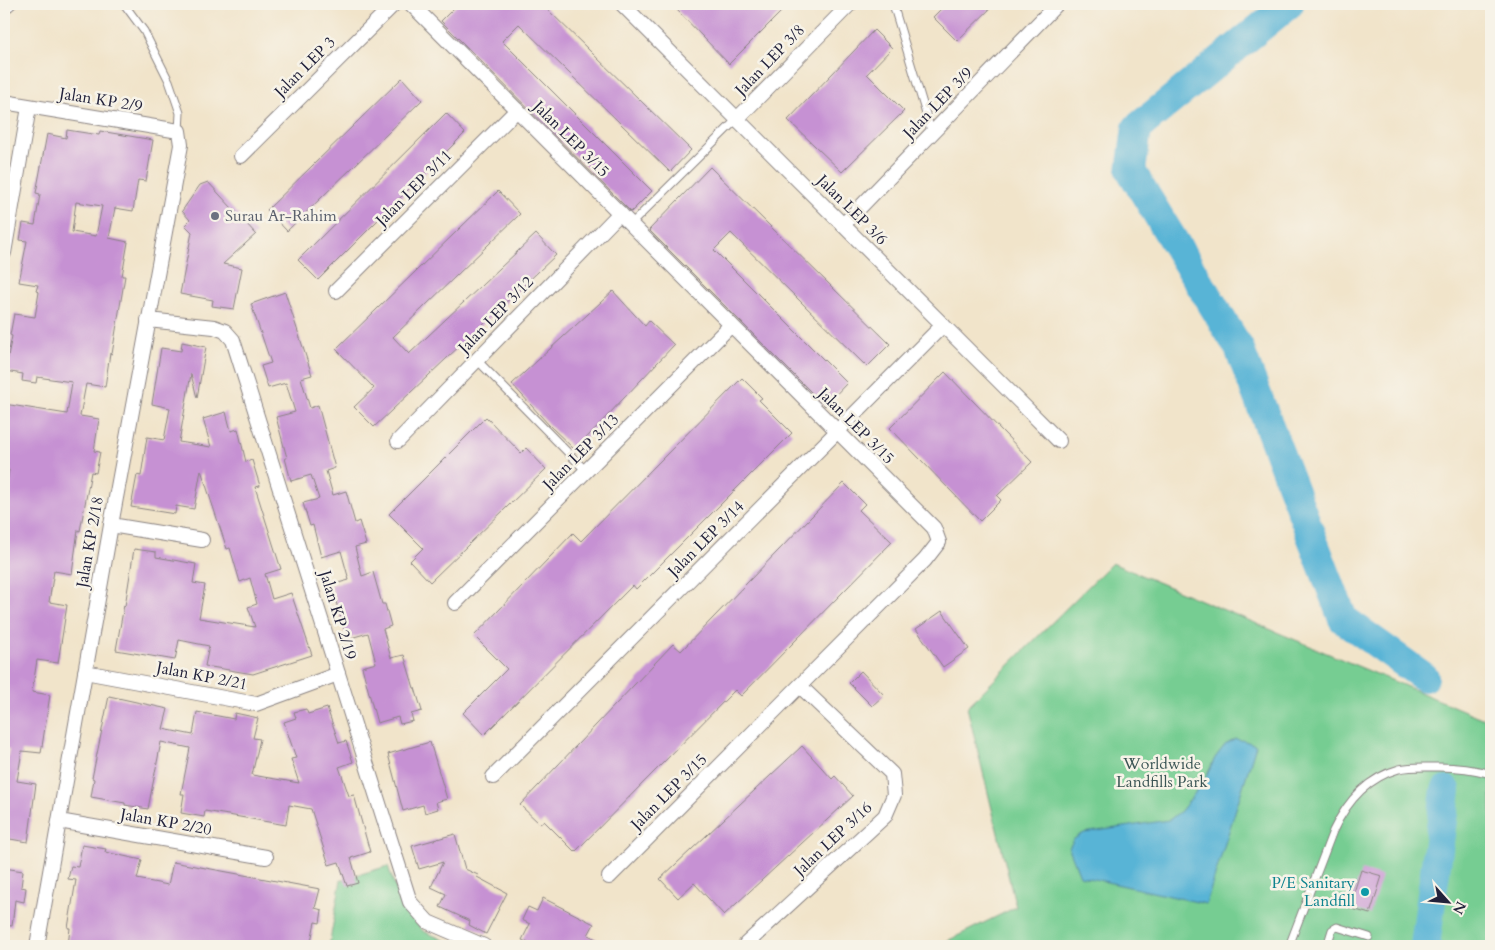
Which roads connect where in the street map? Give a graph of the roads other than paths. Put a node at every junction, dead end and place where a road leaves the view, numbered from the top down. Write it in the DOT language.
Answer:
graph roads {
  1 [pos="13,4"];
  2 [pos="124,4"];
  3 [pos="394,4"];
  4 [pos="411,4"];
  5 [pos="622,4"];
  6 [pos="850,4"];
  7 [pos="893,4"];
  8 [pos="1057,4"];
  9 [pos="4,12"];
  10 [pos="4,102"];
  11 [pos="29,107"];
  12 [pos="517,110"];
  13 [pos="737,119"];
  14 [pos="932,134"];
  15 [pos="180,138"];
  16 [pos="241,156"];
  17 [pos="620,213"];
  18 [pos="631,224"];
  19 [pos="843,225"];
  20 [pos="4,253"];
  21 [pos="336,291"];
  22 [pos="148,320"];
  23 [pos="732,325"];
  24 [pos="943,325"];
  25 [pos="477,360"];
  26 [pos="837,431"];
  27 [pos="1058,441"];
  28 [pos="398,442"];
  29 [pos="586,471"];
  30 [pos="111,525"];
  31 [pos="202,540"];
  32 [pos="455,603"];
  33 [pos="85,672"];
  34 [pos="338,674"];
  35 [pos="800,686"];
  36 [pos="1491,774"];
  37 [pos="493,777"];
  38 [pos="59,821"];
  39 [pos="266,857"];
  40 [pos="609,877"];
  41 [pos="1369,937"];
  42 [pos="746,944"];
  43 [pos="37,946"];
  44 [pos="484,946"];
  45 [pos="1289,946"];
  46 [pos="1327,946"];
  1 -- 9 [label="lane"];
  2 -- 15 [label="lane"];
  3 -- 16 [label="street, Jalan LEP 3"];
  4 -- 12 [label="street, Jalan LEP 3/15"];
  5 -- 13 [label="street, Jalan LEP 3/6"];
  6 -- 13 [label="street, Jalan LEP 3/8"];
  7 -- 14 [label="lane"];
  8 -- 14 [label="street, Jalan LEP 3/9"];
  10 -- 11 [label="street, Jalan KP 2/9"];
  11 -- 15 [label="street, Jalan KP 2/9"];
  11 -- 20 [label="street"];
  12 -- 17 [label="street, Jalan LEP 3/15"];
  12 -- 21 [label="street, Jalan LEP 3/11"];
  13 -- 18 [label="lane"];
  13 -- 19 [label="street, Jalan LEP 3/6"];
  14 -- 19 [label="street, Jalan LEP 3/9"];
  15 -- 22 [label="street, Jalan KP 2/18"];
  17 -- 18 [label="street, Jalan LEP 3/15"];
  17 -- 25 [label="street, Jalan LEP 3/12"];
  18 -- 23 [label="street, Jalan LEP 3/15"];
  19 -- 24 [label="street, Jalan LEP 3/6"];
  22 -- 30 [label="street, Jalan KP 2/18"];
  22 -- 34 [label="street, Jalan KP 2/19"];
  23 -- 26 [label="street, Jalan LEP 3/15"];
  23 -- 29 [label="street, Jalan LEP 3/13"];
  24 -- 26 [label="street, Jalan LEP 3/14"];
  24 -- 27 [label="street, Jalan LEP 3/6"];
  25 -- 28 [label="street, Jalan LEP 3/12"];
  25 -- 29 [label="lane"];
  26 -- 35 [label="street, Jalan LEP 3/15"];
  26 -- 37 [label="street, Jalan LEP 3/14"];
  29 -- 32 [label="street, Jalan LEP 3/13"];
  30 -- 31 [label="street"];
  30 -- 33 [label="street, Jalan KP 2/18"];
  33 -- 34 [label="street, Jalan KP 2/21"];
  33 -- 38 [label="street, Jalan KP 2/18"];
  34 -- 44 [label="street, Jalan KP 2/19"];
  35 -- 40 [label="street, Jalan LEP 3/15"];
  35 -- 42 [label="street, Jalan LEP 3/16"];
  36 -- 45 [label="lane"];
  38 -- 39 [label="street, Jalan KP 2/20"];
  38 -- 43 [label="street, Jalan KP 2/18"];
  41 -- 46 [label="lane"];
}
